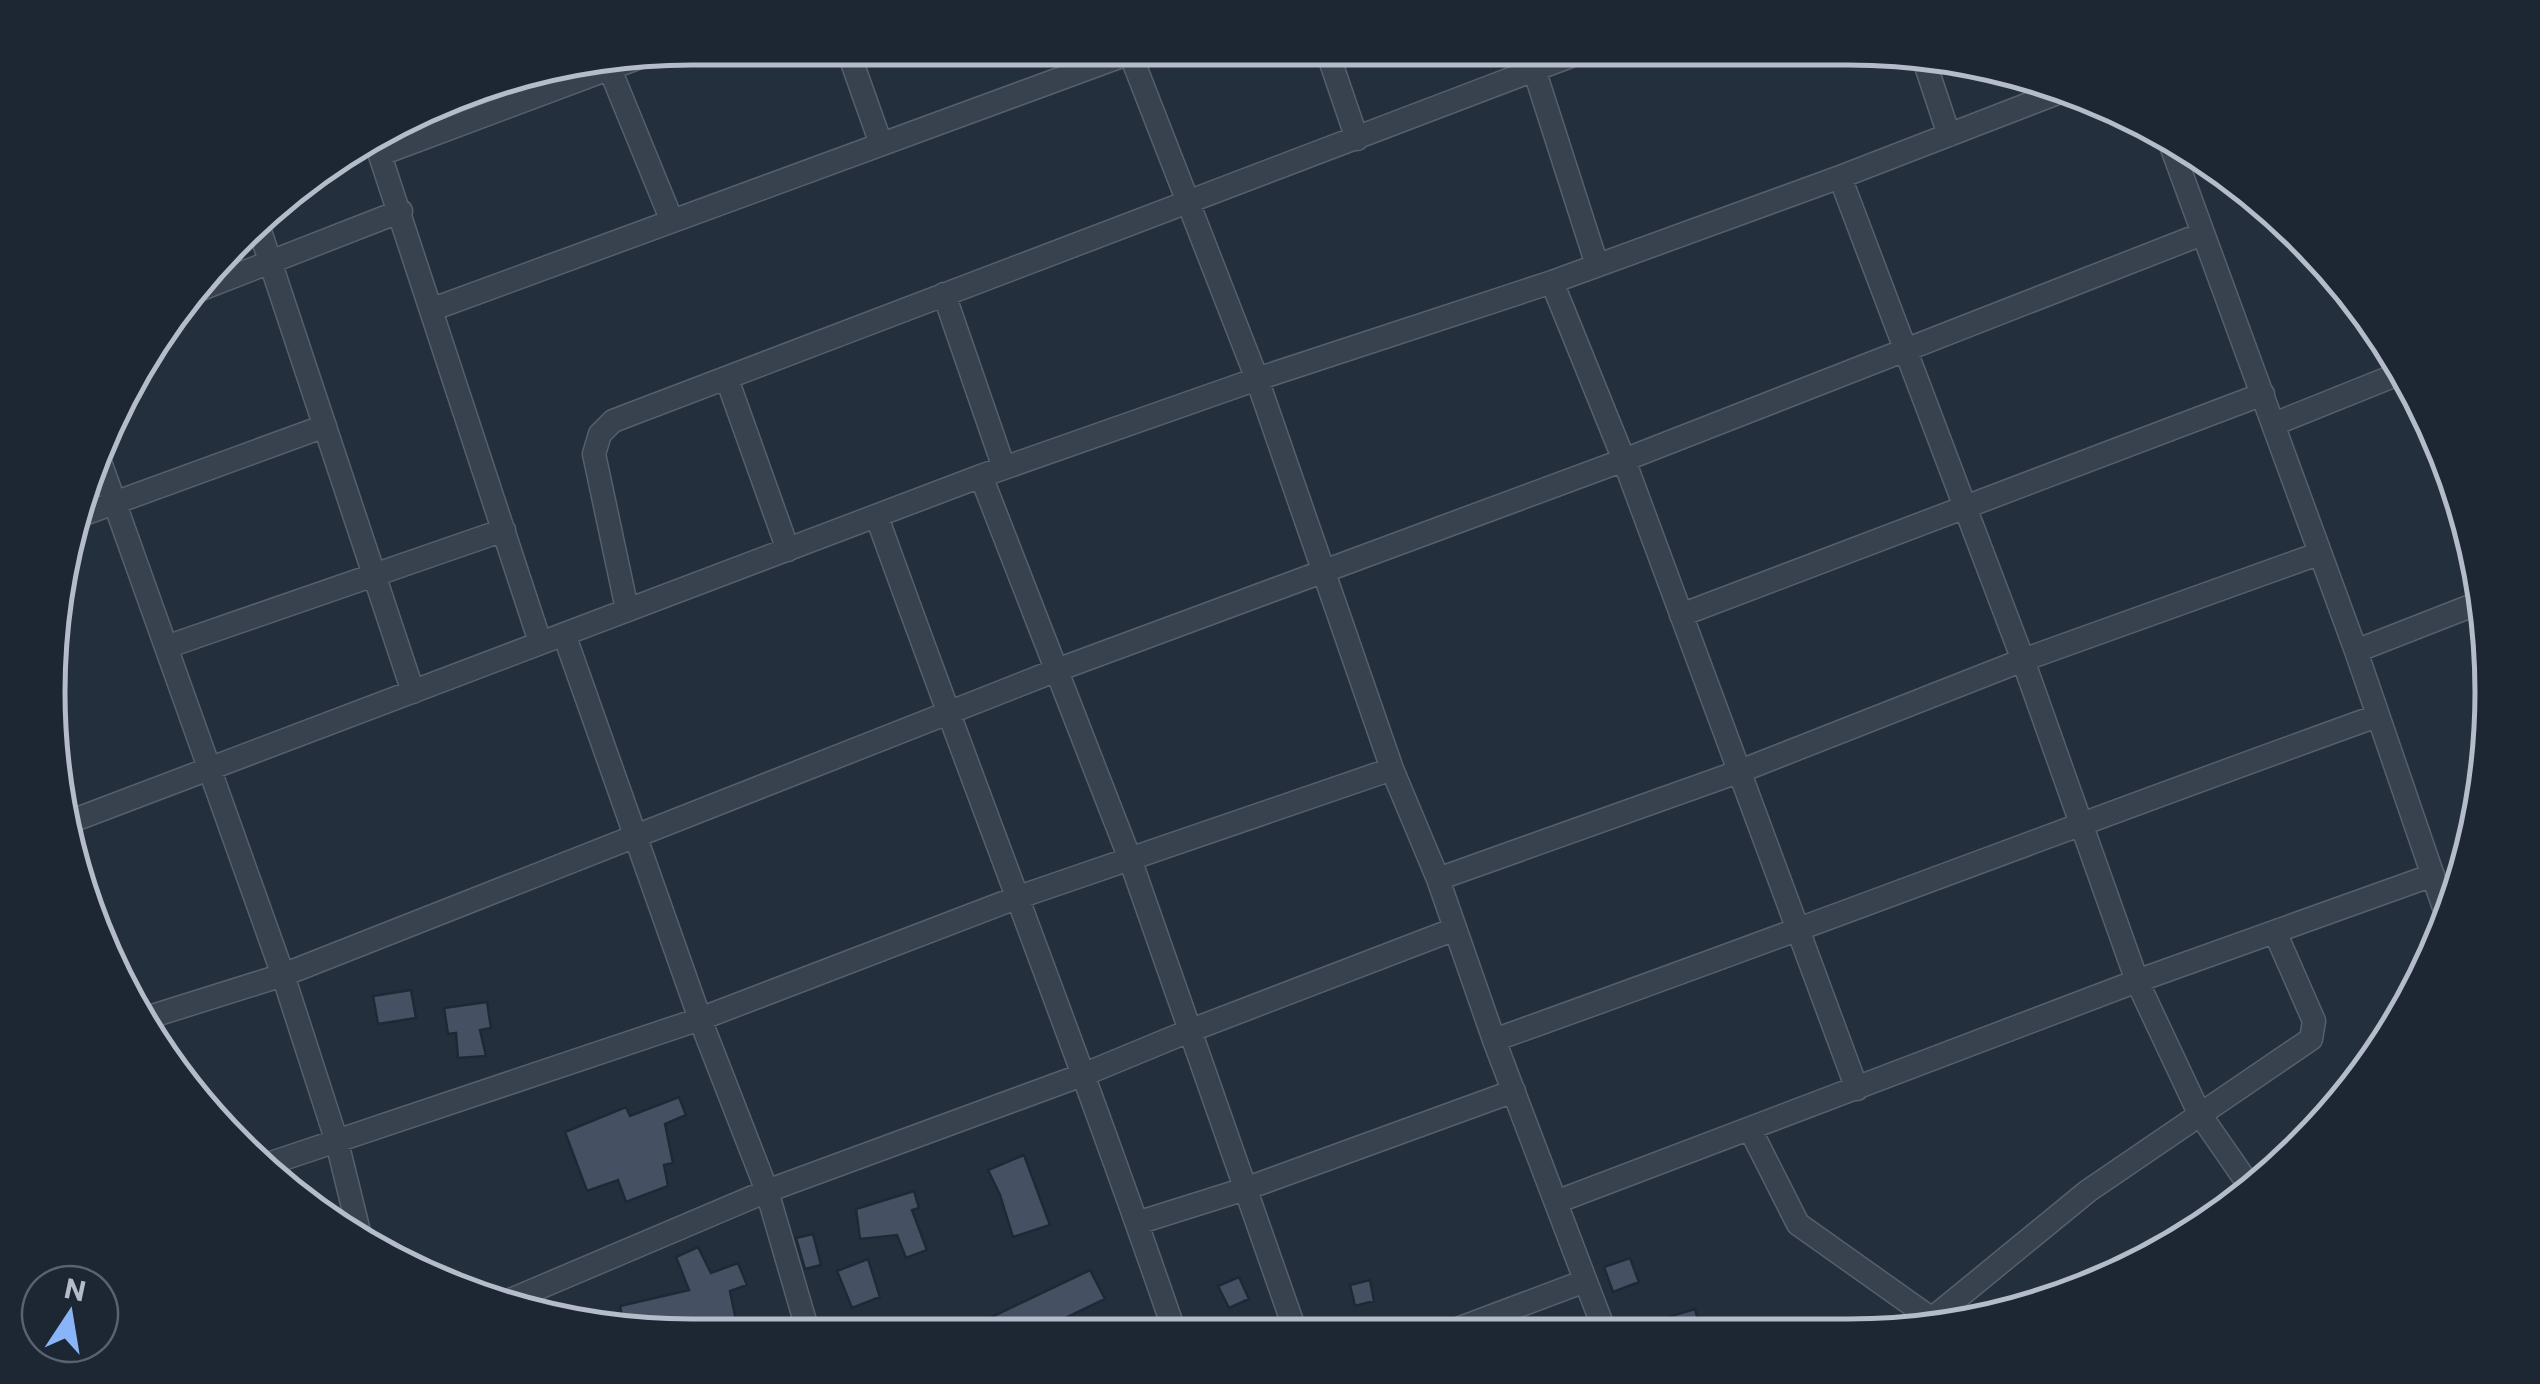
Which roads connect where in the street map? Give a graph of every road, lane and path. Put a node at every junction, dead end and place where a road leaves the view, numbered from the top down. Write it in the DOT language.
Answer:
graph roads {
  1 [pos="853,65"];
  2 [pos="1089,65"];
  3 [pos="1135,65"];
  4 [pos="1332,65"];
  5 [pos="1546,65"];
  6 [pos="611,70"];
  7 [pos="1534,70"];
  8 [pos="1927,70"];
  9 [pos="580,75"];
  10 [pos="2047,97"];
  11 [pos="1949,135"];
  12 [pos="1357,138"];
  13 [pos="391,143"];
  14 [pos="881,144"];
  15 [pos="379,149"];
  16 [pos="2175,157"];
  17 [pos="1840,177"];
  18 [pos="1187,200"];
  19 [pos="401,212"];
  20 [pos="672,221"];
  21 [pos="2202,234"];
  22 [pos="262,237"];
  23 [pos="272,262"];
  24 [pos="1597,265"];
  25 [pos="1552,282"];
  26 [pos="217,284"];
  27 [pos="944,294"];
  28 [pos="433,309"];
  29 [pos="1904,351"];
  30 [pos="2390,377"];
  31 [pos="727,379"];
  32 [pos="1257,379"];
  33 [pos="2263,394"];
  34 [pos="2274,424"];
  35 [pos="326,426"];
  36 [pos="1624,460"];
  37 [pos="992,472"];
  38 [pos="104,474"];
  39 [pos="113,503"];
  40 [pos="1966,507"];
  41 [pos="92,511"];
  42 [pos="877,517"];
  43 [pos="504,530"];
  44 [pos="788,550"];
  45 [pos="2318,554"];
  46 [pos="1322,572"];
  47 [pos="373,575"];
  48 [pos="2469,607"];
  49 [pos="626,609"];
  50 [pos="1681,615"];
  51 [pos="564,634"];
  52 [pos="540,642"];
  53 [pos="166,647"];
  54 [pos="2356,652"];
  55 [pos="2023,660"];
  56 [pos="1057,670"];
  57 [pos="413,692"];
  58 [pos="948,714"];
  59 [pos="2376,716"];
  60 [pos="212,768"];
  61 [pos="1392,769"];
  62 [pos="1738,772"];
  63 [pos="77,812"];
  64 [pos="2081,822"];
  65 [pos="637,836"];
  66 [pos="1130,860"];
  67 [pos="2433,875"];
  68 [pos="1438,879"];
  69 [pos="1016,898"];
  70 [pos="2441,898"];
  71 [pos="1455,929"];
  72 [pos="1797,932"];
  73 [pos="2275,932"];
  74 [pos="283,975"];
  75 [pos="2136,982"];
  76 [pos="155,1015"];
  77 [pos="700,1019"];
  78 [pos="1189,1031"];
  79 [pos="1494,1040"];
  80 [pos="1085,1074"];
  81 [pos="1857,1090"];
  82 [pos="1514,1092"];
  83 [pos="2199,1113"];
  84 [pos="1750,1129"];
  85 [pos="337,1142"];
  86 [pos="277,1161"];
  87 [pos="2244,1177"];
  88 [pos="1245,1189"];
  89 [pos="767,1191"];
  90 [pos="1556,1202"];
  91 [pos="356,1221"];
  92 [pos="1137,1223"];
  93 [pos="1586,1281"];
  94 [pos="521,1295"];
  95 [pos="1948,1311"];
  96 [pos="1916,1315"];
  97 [pos="804,1319"];
  98 [pos="1170,1319"];
  99 [pos="1291,1319"];
  100 [pos="1482,1319"];
  101 [pos="1599,1319"];
  1 -- 14 [label="street"];
  2 -- 14 [label="street"];
  3 -- 18 [label="street"];
  4 -- 12 [label="street"];
  5 -- 7 [label="street"];
  6 -- 20 [label="street"];
  7 -- 12 [label="street"];
  7 -- 24 [label="street"];
  8 -- 11 [label="street"];
  9 -- 13 [label="street"];
  10 -- 11 [label="street"];
  11 -- 17 [label="street"];
  12 -- 18 [label="street"];
  14 -- 20 [label="street"];
  15 -- 19 [label="street"];
  16 -- 21 [label="street"];
  17 -- 24 [label="street"];
  17 -- 29 [label="street"];
  18 -- 27 [label="street"];
  18 -- 32 [label="street"];
  19 -- 23 [label="street"];
  19 -- 28 [label="street"];
  20 -- 28 [label="street"];
  21 -- 29 [label="street"];
  21 -- 33 [label="street"];
  22 -- 23 [label="street"];
  23 -- 26 [label="street"];
  23 -- 35 [label="street"];
  24 -- 25 [label="street"];
  25 -- 32 [label="street"];
  25 -- 36 [label="street"];
  27 -- 31 [label="street"];
  27 -- 37 [label="street"];
  28 -- 43 [label="street"];
  29 -- 36 [label="street"];
  29 -- 40 [label="street"];
  30 -- 34 [label="street"];
  31 -- 44 [label="street"];
  31 -- 49 [label="street"];
  32 -- 37 [label="street"];
  32 -- 46 [label="street"];
  33 -- 34 [label="street"];
  33 -- 40 [label="street"];
  34 -- 45 [label="street"];
  35 -- 39 [label="street"];
  35 -- 47 [label="street"];
  36 -- 46 [label="street"];
  36 -- 50 [label="street"];
  37 -- 42 [label="street"];
  37 -- 56 [label="street"];
  38 -- 39 [label="street"];
  39 -- 41 [label="street"];
  39 -- 53 [label="street"];
  40 -- 50 [label="street"];
  40 -- 55 [label="street"];
  42 -- 44 [label="street"];
  42 -- 58 [label="street"];
  43 -- 47 [label="street"];
  43 -- 52 [label="street"];
  44 -- 49 [label="street"];
  45 -- 54 [label="street"];
  45 -- 55 [label="street"];
  46 -- 56 [label="street"];
  46 -- 61 [label="street"];
  47 -- 53 [label="street"];
  47 -- 57 [label="street"];
  48 -- 54 [label="street"];
  49 -- 51 [label="street"];
  50 -- 62 [label="street"];
  51 -- 52 [label="street"];
  51 -- 65 [label="street"];
  52 -- 57 [label="street"];
  53 -- 60 [label="street"];
  54 -- 59 [label="street"];
  55 -- 62 [label="street"];
  55 -- 64 [label="street"];
  56 -- 58 [label="street"];
  56 -- 66 [label="street"];
  57 -- 60 [label="street"];
  58 -- 65 [label="street"];
  58 -- 69 [label="street"];
  59 -- 64 [label="street"];
  59 -- 67 [label="street"];
  60 -- 63 [label="street"];
  60 -- 74 [label="street"];
  61 -- 66 [label="street"];
  61 -- 68 [label="street"];
  62 -- 68 [label="street"];
  62 -- 72 [label="street"];
  64 -- 72 [label="street"];
  64 -- 75 [label="street"];
  65 -- 74 [label="street"];
  65 -- 77 [label="street"];
  66 -- 69 [label="street"];
  66 -- 78 [label="street"];
  67 -- 70 [label="street"];
  67 -- 73 [label="street"];
  68 -- 71 [label="street"];
  69 -- 77 [label="street"];
  69 -- 80 [label="street"];
  71 -- 78 [label="street"];
  71 -- 79 [label="street"];
  72 -- 79 [label="street"];
  72 -- 81 [label="street"];
  73 -- 75 [label="street"];
  73 -- 83 [label="street"];
  74 -- 76 [label="street"];
  74 -- 85 [label="street"];
  75 -- 81 [label="street"];
  75 -- 83 [label="street"];
  77 -- 85 [label="street"];
  77 -- 89 [label="street"];
  78 -- 80 [label="street"];
  78 -- 88 [label="street"];
  79 -- 82 [label="street"];
  80 -- 89 [label="street"];
  80 -- 92 [label="street"];
  81 -- 84 [label="street"];
  82 -- 88 [label="street"];
  82 -- 90 [label="street"];
  83 -- 87 [label="street"];
  83 -- 95 [label="street"];
  84 -- 90 [label="street"];
  84 -- 96 [label="street"];
  85 -- 86 [label="street"];
  85 -- 91 [label="street"];
  88 -- 92 [label="street"];
  88 -- 99 [label="street"];
  89 -- 94 [label="street"];
  89 -- 97 [label="street"];
  90 -- 93 [label="street"];
  92 -- 98 [label="street"];
  93 -- 100 [label="street"];
  93 -- 101 [label="street"];
}
